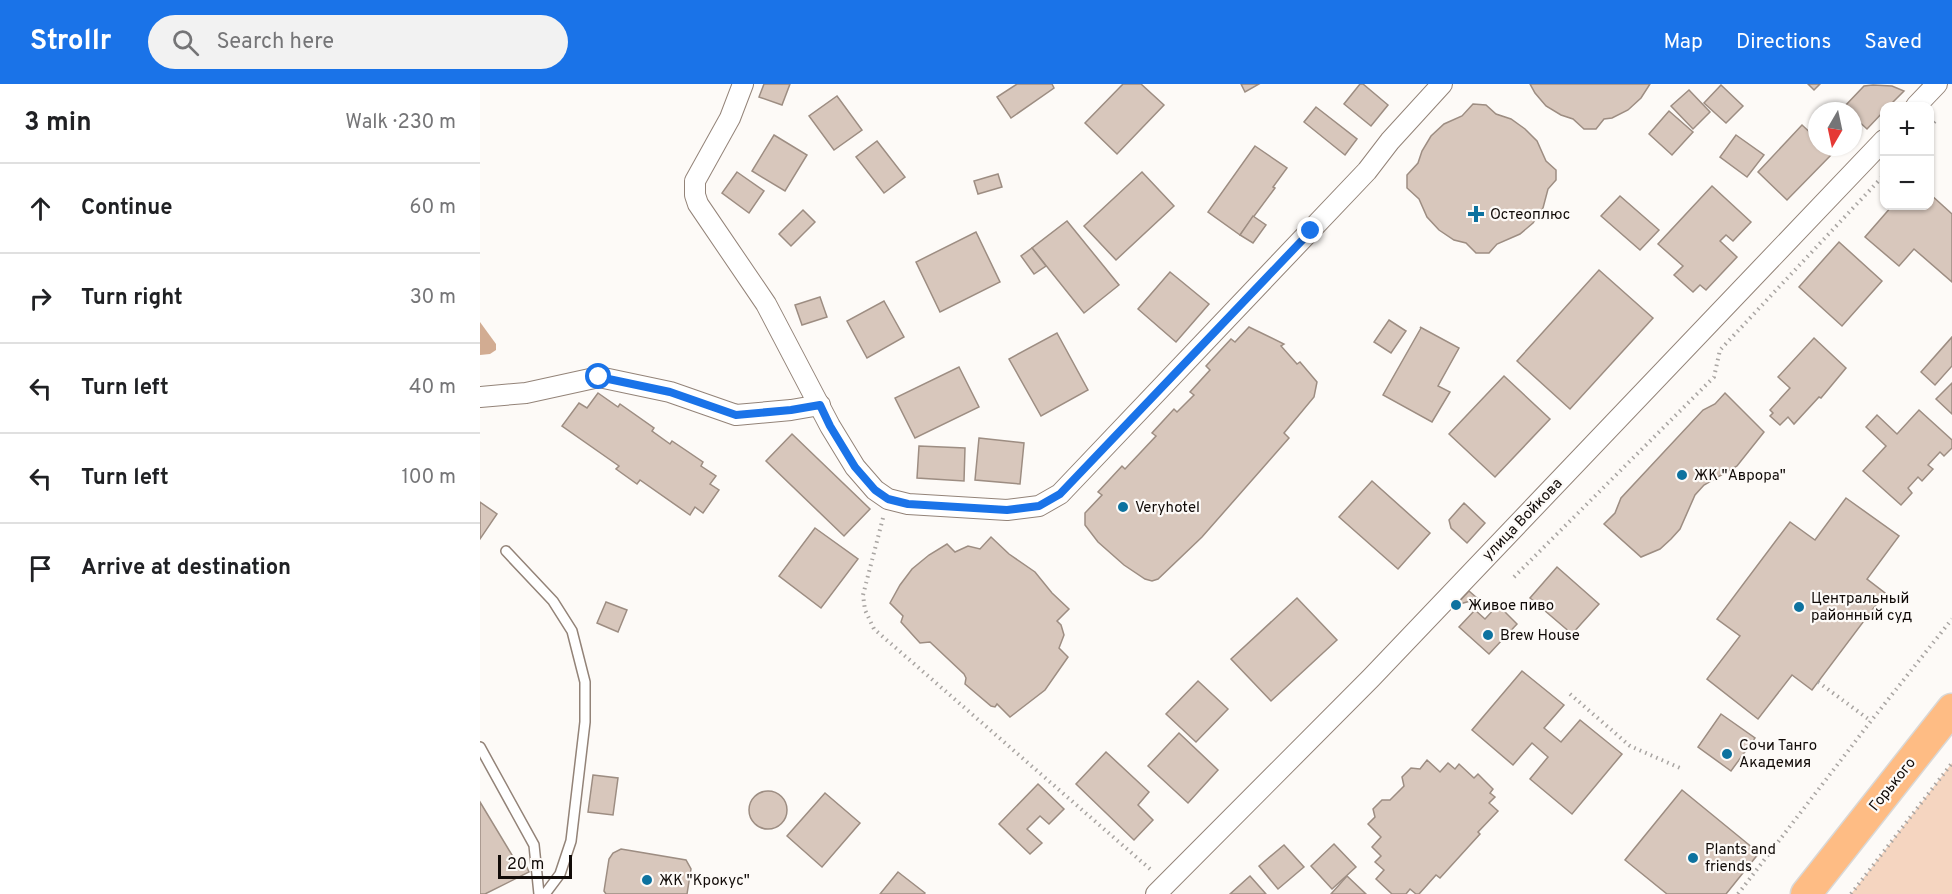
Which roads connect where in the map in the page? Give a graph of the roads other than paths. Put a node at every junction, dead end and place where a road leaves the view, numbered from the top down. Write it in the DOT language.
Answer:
graph roads {
  1 [pos="743,84"];
  2 [pos="1442,84"];
  3 [pos="1937,84"];
  4 [pos="1920,102"];
  5 [pos="1880,144"];
  6 [pos="480,397"];
  7 [pos="820,405"];
  8 [pos="506,551"];
  9 [pos="1952,709"];
  10 [pos="480,747"];
  11 [pos="1161,889"];
  12 [pos="539,894"];
  13 [pos="545,894"];
  14 [pos="1806,894"];
  1 -- 7 [label="street"];
  2 -- 7 [label="street"];
  3 -- 4 [label="street"];
  5 -- 11 [label="street, улица Войкова"];
  6 -- 7 [label="street"];
  8 -- 13 [label="lane"];
  9 -- 14 [label="main road, Горького"];
  10 -- 12 [label="lane"];
}
